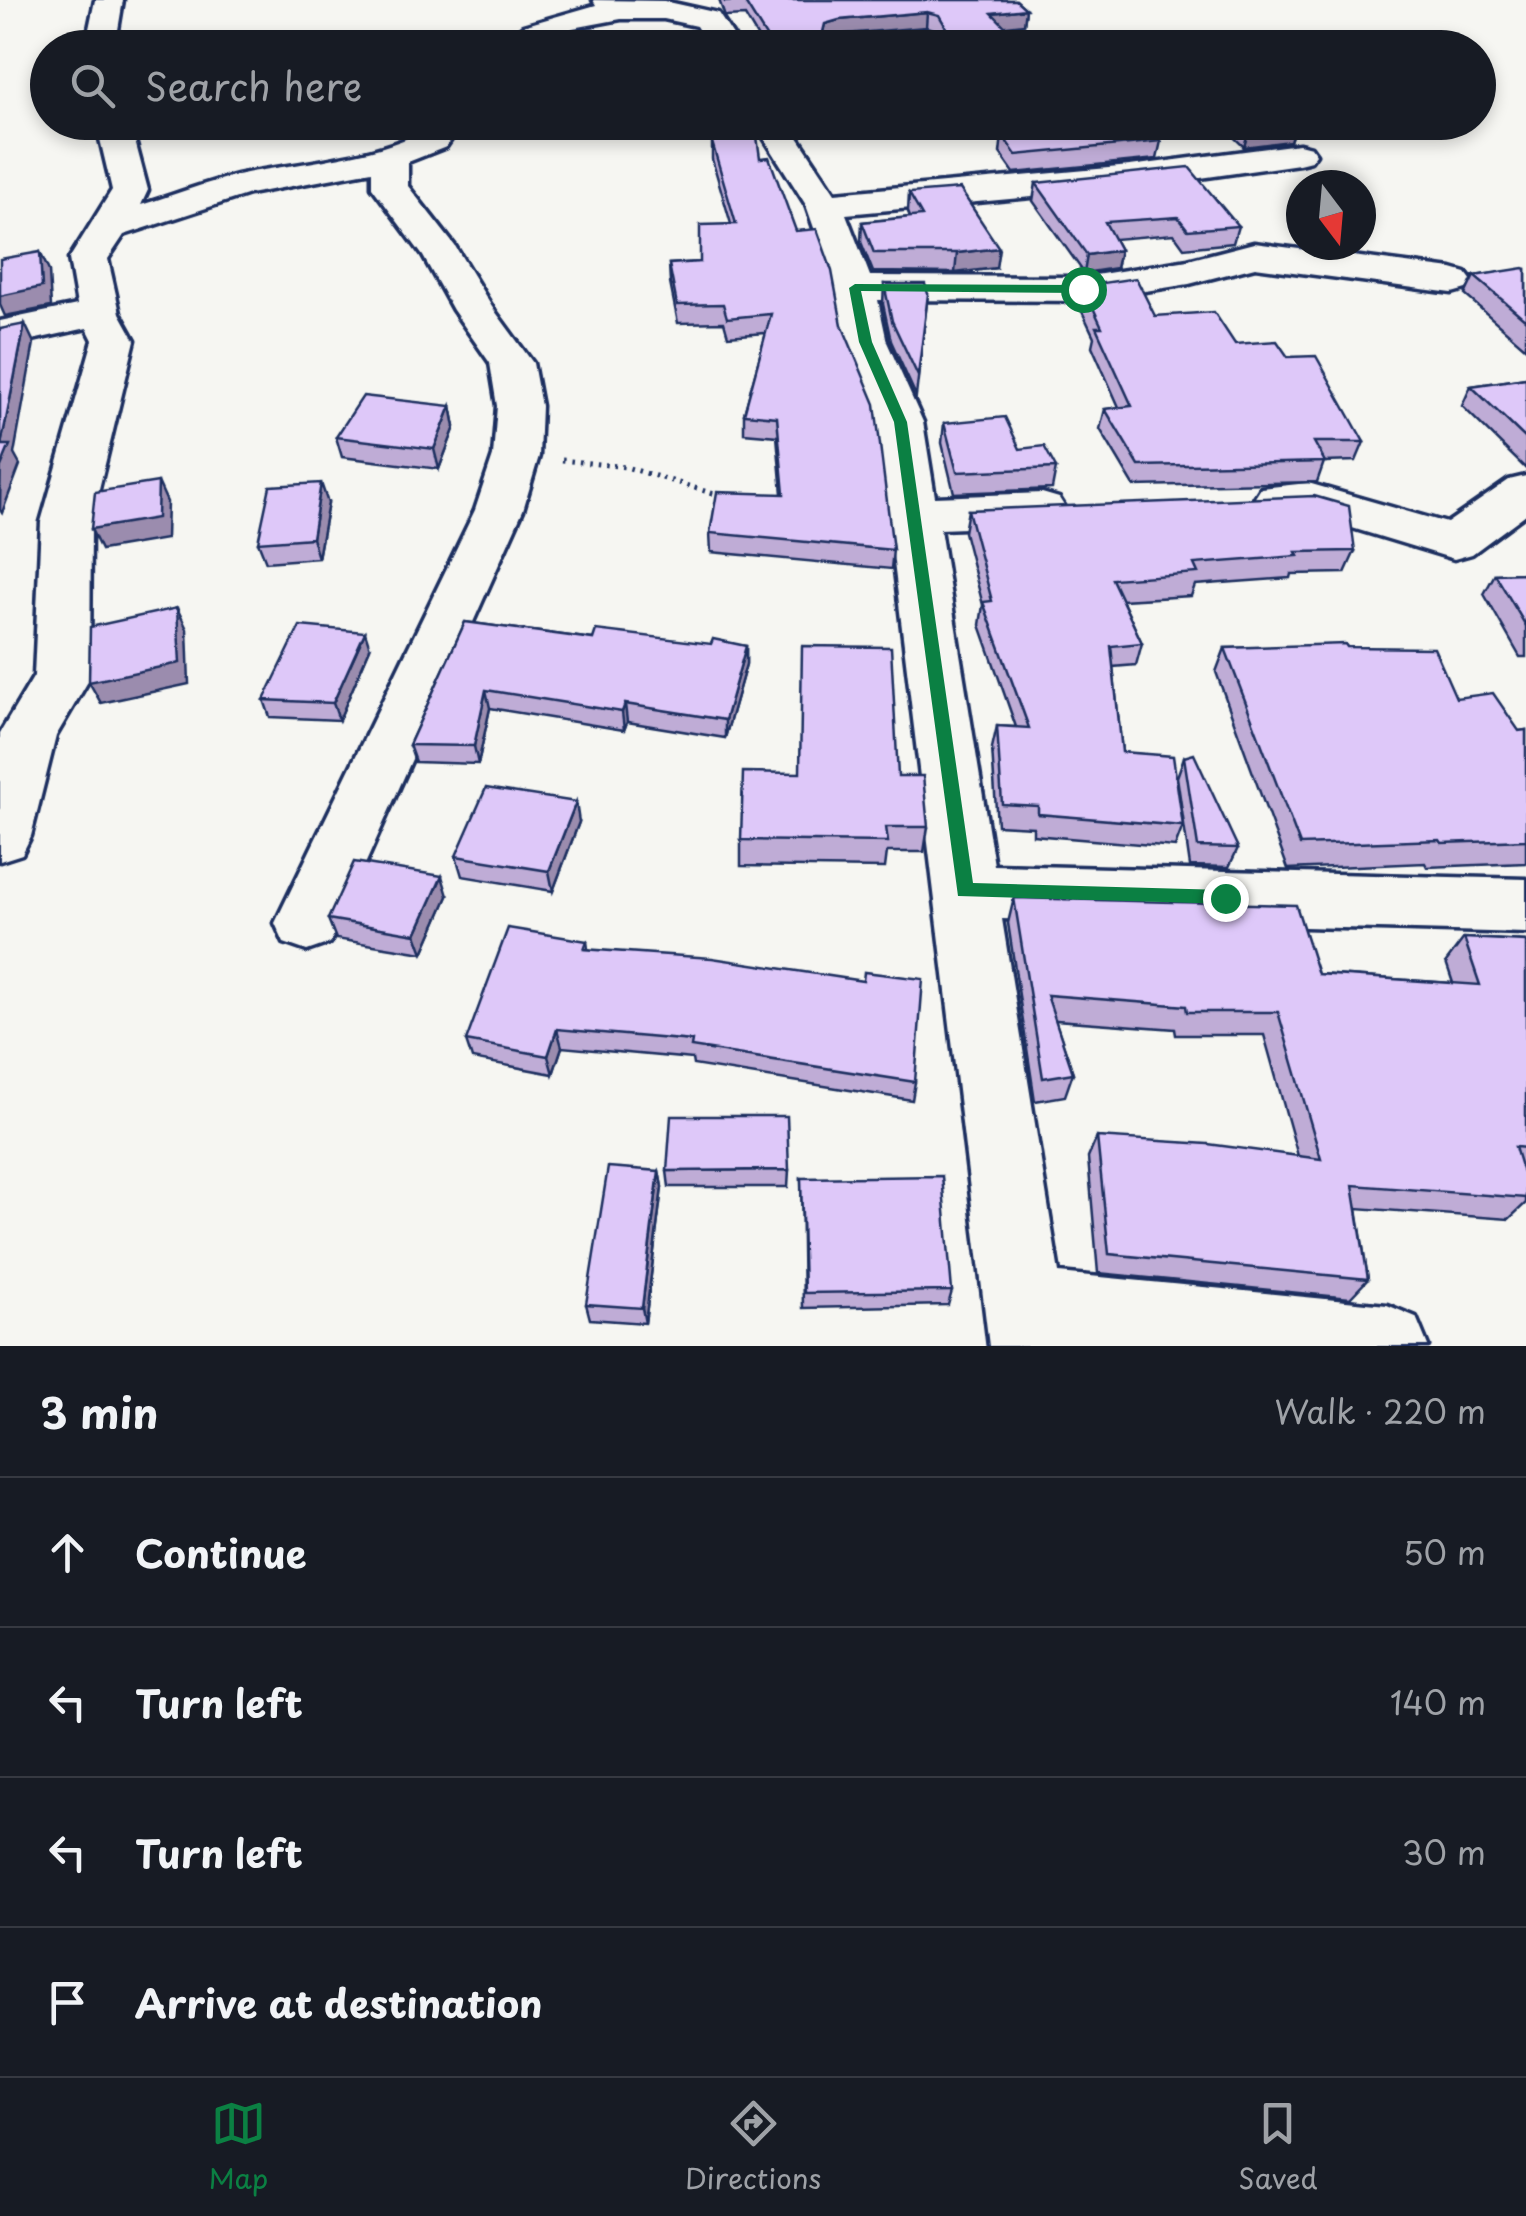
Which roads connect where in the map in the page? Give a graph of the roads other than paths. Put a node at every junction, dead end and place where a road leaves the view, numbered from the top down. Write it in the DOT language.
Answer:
graph roads {
  1 [pos="107,1"];
  2 [pos="619,3"];
  3 [pos="103,30"];
  4 [pos="541,30"];
  5 [pos="714,30"];
  6 [pos="118,140"];
  7 [pos="434,140"];
  8 [pos="792,140"];
  9 [pos="1299,154"];
  10 [pos="390,158"];
  11 [pos="824,205"];
  12 [pos="111,227"];
  13 [pos="1452,280"];
  14 [pos="855,288"];
  15 [pos="99,312"];
  16 [pos="0,334"];
  17 [pos="1526,491"];
  18 [pos="1229,501"];
  19 [pos="1092,506"];
  20 [pos="915,514"];
  21 [pos="0,836"];
  22 [pos="965,891"];
  23 [pos="1526,906"];
  24 [pos="307,922"];
  25 [pos="1028,1328"];
  26 [pos="1387,1346"];
  1 -- 3 [label="street"];
  2 -- 4 [label="street"];
  2 -- 5 [label="street"];
  6 -- 12 [label="street"];
  7 -- 10 [label="street"];
  8 -- 11 [label="street"];
  9 -- 11 [label="street"];
  10 -- 12 [label="street"];
  10 -- 24 [label="street"];
  11 -- 14 [label="street"];
  12 -- 15 [label="street"];
  13 -- 14 [label="street"];
  14 -- 20 [label="street"];
  15 -- 16 [label="street"];
  15 -- 21 [label="street"];
  17 -- 18 [label="street"];
  19 -- 20 [label="street"];
  20 -- 22 [label="street"];
  22 -- 23 [label="street"];
  22 -- 25 [label="street"];
  25 -- 26 [label="street"];
}
